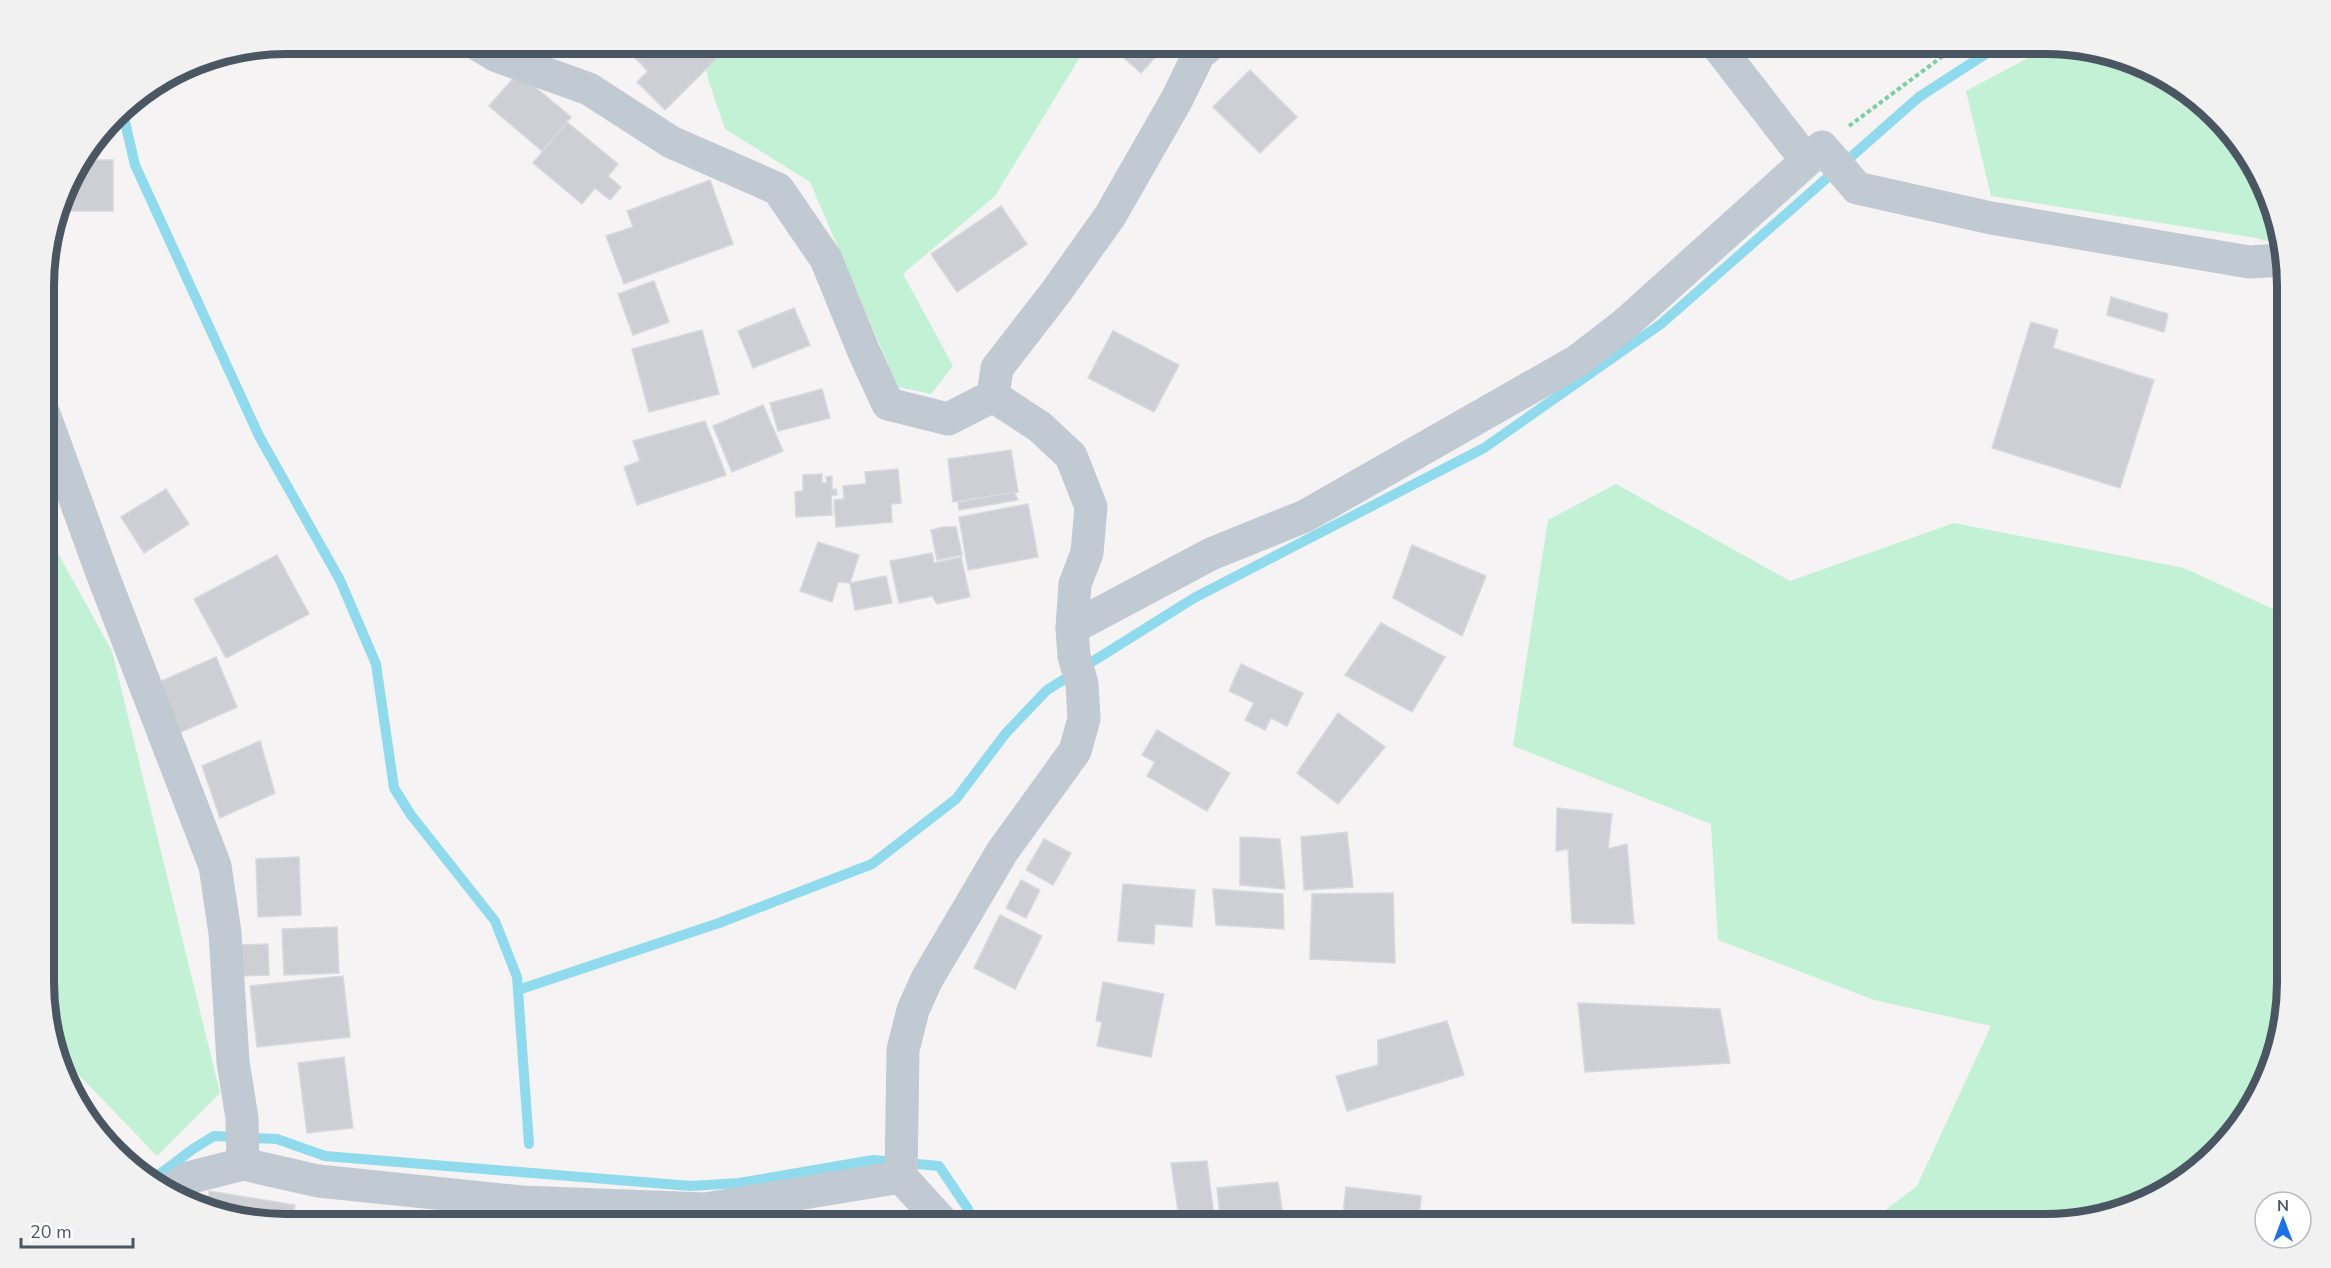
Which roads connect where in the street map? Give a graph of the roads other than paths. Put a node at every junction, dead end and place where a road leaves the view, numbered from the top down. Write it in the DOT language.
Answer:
graph roads {
  1 [pos="494,54"];
  2 [pos="1199,54"];
  3 [pos="1725,54"];
  4 [pos="1828,162"];
  5 [pos="2276,261"];
  6 [pos="993,396"];
  7 [pos="54,441"];
  8 [pos="1076,656"];
  9 [pos="242,1144"];
  10 [pos="901,1177"];
  11 [pos="176,1186"];
  12 [pos="935,1214"];
  1 -- 6 [label="street"];
  2 -- 6 [label="street"];
  3 -- 4 [label="street"];
  4 -- 5 [label="street"];
  4 -- 8 [label="street"];
  6 -- 8 [label="street"];
  7 -- 9 [label="street"];
  8 -- 10 [label="street"];
  9 -- 10 [label="street"];
  9 -- 11 [label="street"];
  10 -- 12 [label="street"];
}
